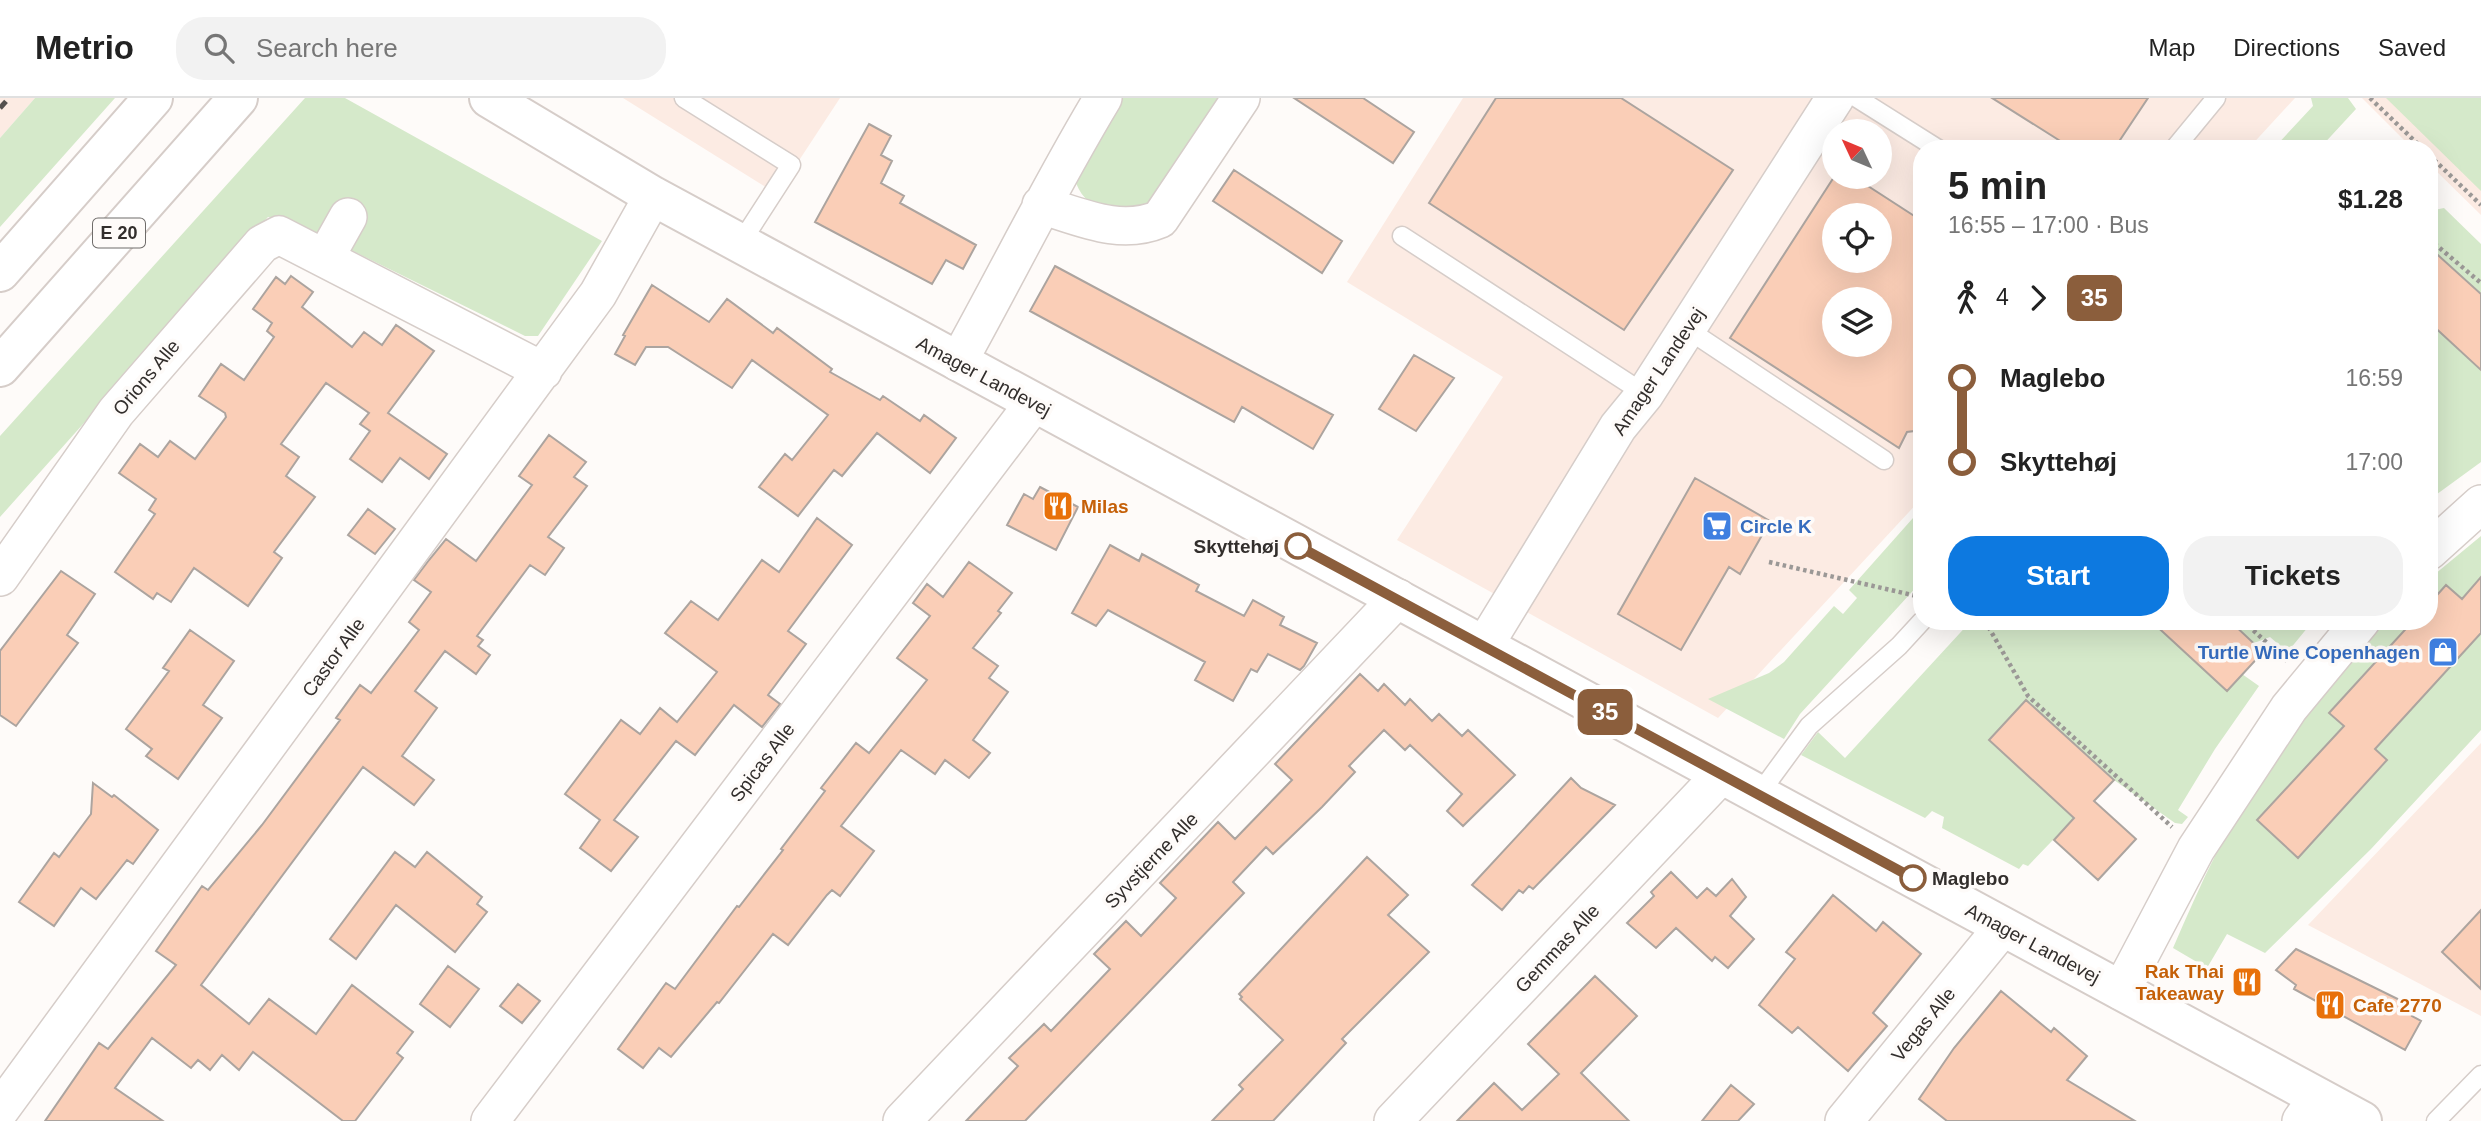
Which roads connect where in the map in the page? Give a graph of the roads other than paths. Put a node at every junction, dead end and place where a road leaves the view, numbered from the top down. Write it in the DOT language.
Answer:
graph roads {
  1 [pos="153,98"];
  2 [pos="238,98"];
  3 [pos="489,98"];
  4 [pos="684,98"];
  5 [pos="1103,98"];
  6 [pos="1241,98"];
  7 [pos="1835,98"];
  8 [pos="1857,98"];
  9 [pos="2216,98"];
  10 [pos="1924,140"];
  11 [pos="2181,140"];
  12 [pos="653,197"];
  13 [pos="1041,205"];
  14 [pos="348,217"];
  15 [pos="1402,236"];
  16 [pos="740,244"];
  17 [pos="325,258"];
  18 [pos="0,272"];
  19 [pos="1687,329"];
  20 [pos="958,362"];
  21 [pos="0,367"];
  22 [pos="543,371"];
  23 [pos="1645,394"];
  24 [pos="1034,403"];
  25 [pos="1884,460"];
  26 [pos="2481,504"];
  27 [pos="2438,543"];
  28 [pos="0,577"];
  29 [pos="1398,598"];
  30 [pos="1914,630"];
  31 [pos="2354,630"];
  32 [pos="1483,646"];
  33 [pos="1721,775"];
  34 [pos="1759,794"];
  35 [pos="2003,927"];
  36 [pos="2121,990"];
  37 [pos="2481,1075"];
  38 [pos="2309,1109"];
  39 [pos="0,1110"];
  40 [pos="490,1121"];
  41 [pos="902,1121"];
  42 [pos="1393,1121"];
  43 [pos="1844,1121"];
  44 [pos="2362,1121"];
  45 [pos="2436,1121"];
  1 -- 18 [label="main road"];
  2 -- 21 [label="main road, E 20"];
  3 -- 12 [label="main road, Amager Landevej"];
  4 -- 16 [label="lane"];
  5 -- 13 [label="street"];
  6 -- 13 [label="street"];
  7 -- 19 [label="street, Amager Landevej"];
  8 -- 10 [label="lane"];
  9 -- 11 [label="lane"];
  12 -- 16 [label="main road, Amager Landevej"];
  12 -- 22 [label="street, Castor Alle"];
  13 -- 20 [label="street"];
  14 -- 17 [label="street"];
  15 -- 23 [label="lane"];
  16 -- 20 [label="main road, Amager Landevej"];
  17 -- 22 [label="street, Orions Alle"];
  17 -- 28 [label="street, Orions Alle"];
  19 -- 23 [label="street, Amager Landevej"];
  19 -- 25 [label="lane"];
  20 -- 24 [label="main road, Amager Landevej"];
  22 -- 39 [label="street, Castor Alle"];
  23 -- 32 [label="street, Amager Landevej"];
  24 -- 29 [label="main road, Amager Landevej"];
  24 -- 40 [label="street, Spicas Alle"];
  26 -- 27 [label="street"];
  29 -- 32 [label="main road, Amager Landevej"];
  29 -- 41 [label="street, Syvstjerne Alle"];
  30 -- 34 [label="lane"];
  31 -- 36 [label="street"];
  32 -- 33 [label="main road, Amager Landevej"];
  33 -- 34 [label="main road, Amager Landevej"];
  33 -- 42 [label="street, Gemmas Alle"];
  34 -- 35 [label="main road, Amager Landevej"];
  35 -- 36 [label="main road, Amager Landevej"];
  35 -- 43 [label="street, Vegas Alle"];
  36 -- 38 [label="main road, Amager Landevej"];
  37 -- 45 [label="lane"];
  38 -- 44 [label="main road, Amager Landevej"];
}
